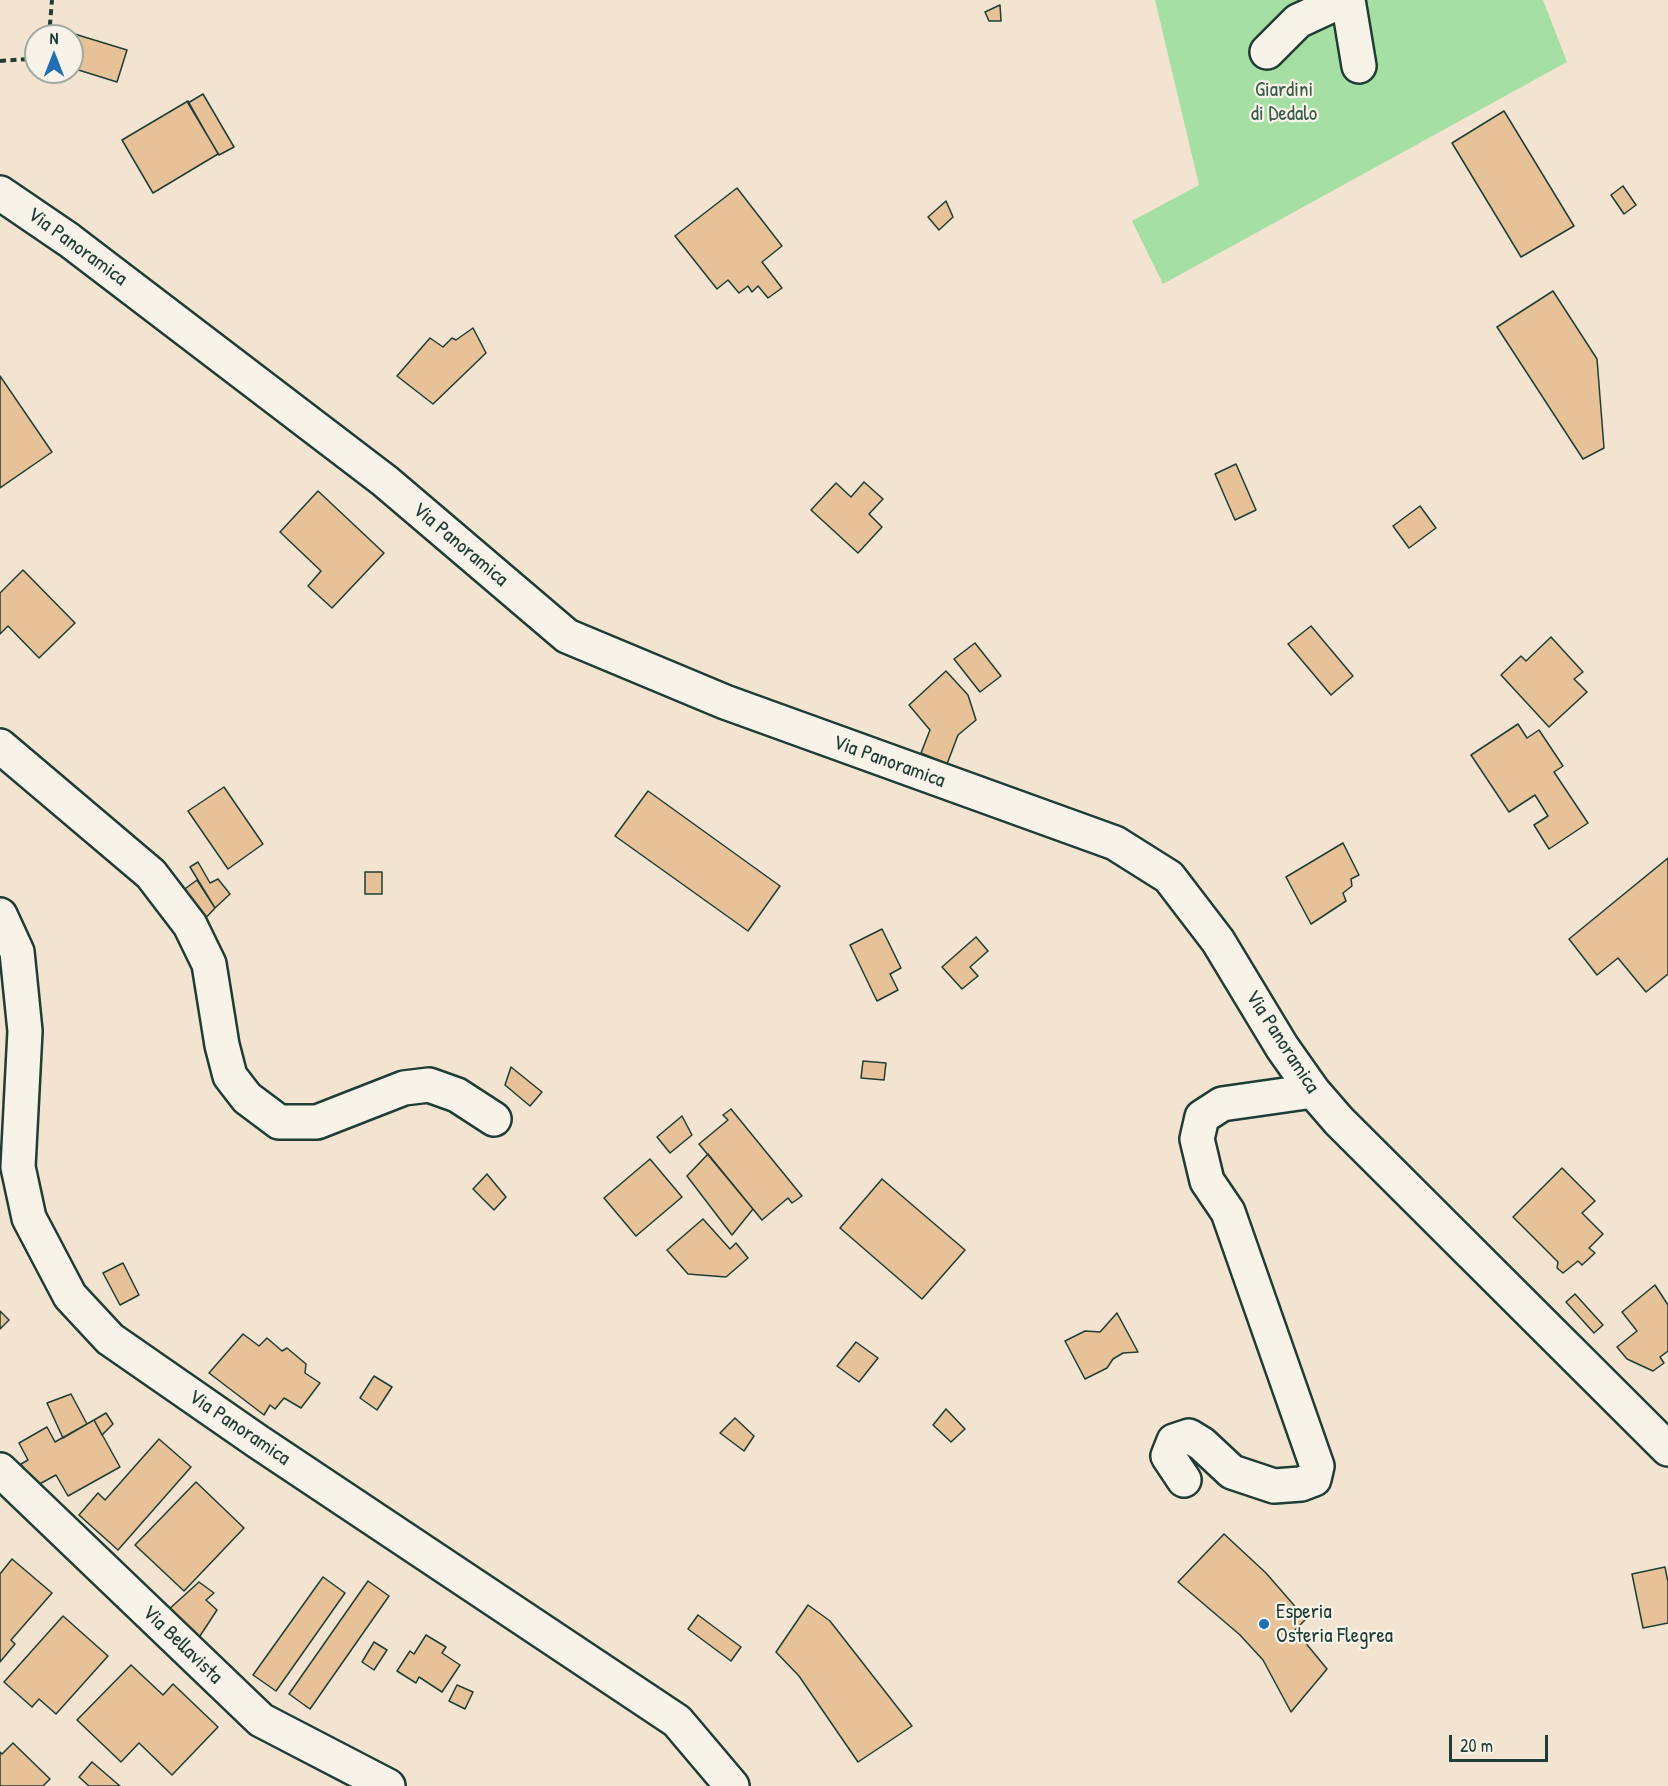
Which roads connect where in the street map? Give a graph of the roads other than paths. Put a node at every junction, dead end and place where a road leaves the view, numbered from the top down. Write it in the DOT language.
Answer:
graph roads {
  1 [pos="1345,0"];
  2 [pos="1267,52"];
  3 [pos="1359,66"];
  4 [pos="0,193"];
  5 [pos="0,746"];
  6 [pos="0,915"];
  7 [pos="1313,1091"];
  8 [pos="494,1119"];
  9 [pos="1668,1449"];
  10 [pos="0,1470"];
  11 [pos="1184,1480"];
  12 [pos="388,1786"];
  13 [pos="732,1786"];
  1 -- 2 [label="street"];
  1 -- 3 [label="street"];
  4 -- 7 [label="street, Via Panoramica"];
  5 -- 8 [label="street"];
  6 -- 13 [label="street, Via Panoramica"];
  7 -- 9 [label="street, Via Panoramica"];
  7 -- 11 [label="street"];
  10 -- 12 [label="street, Via Bellavista"];
}
